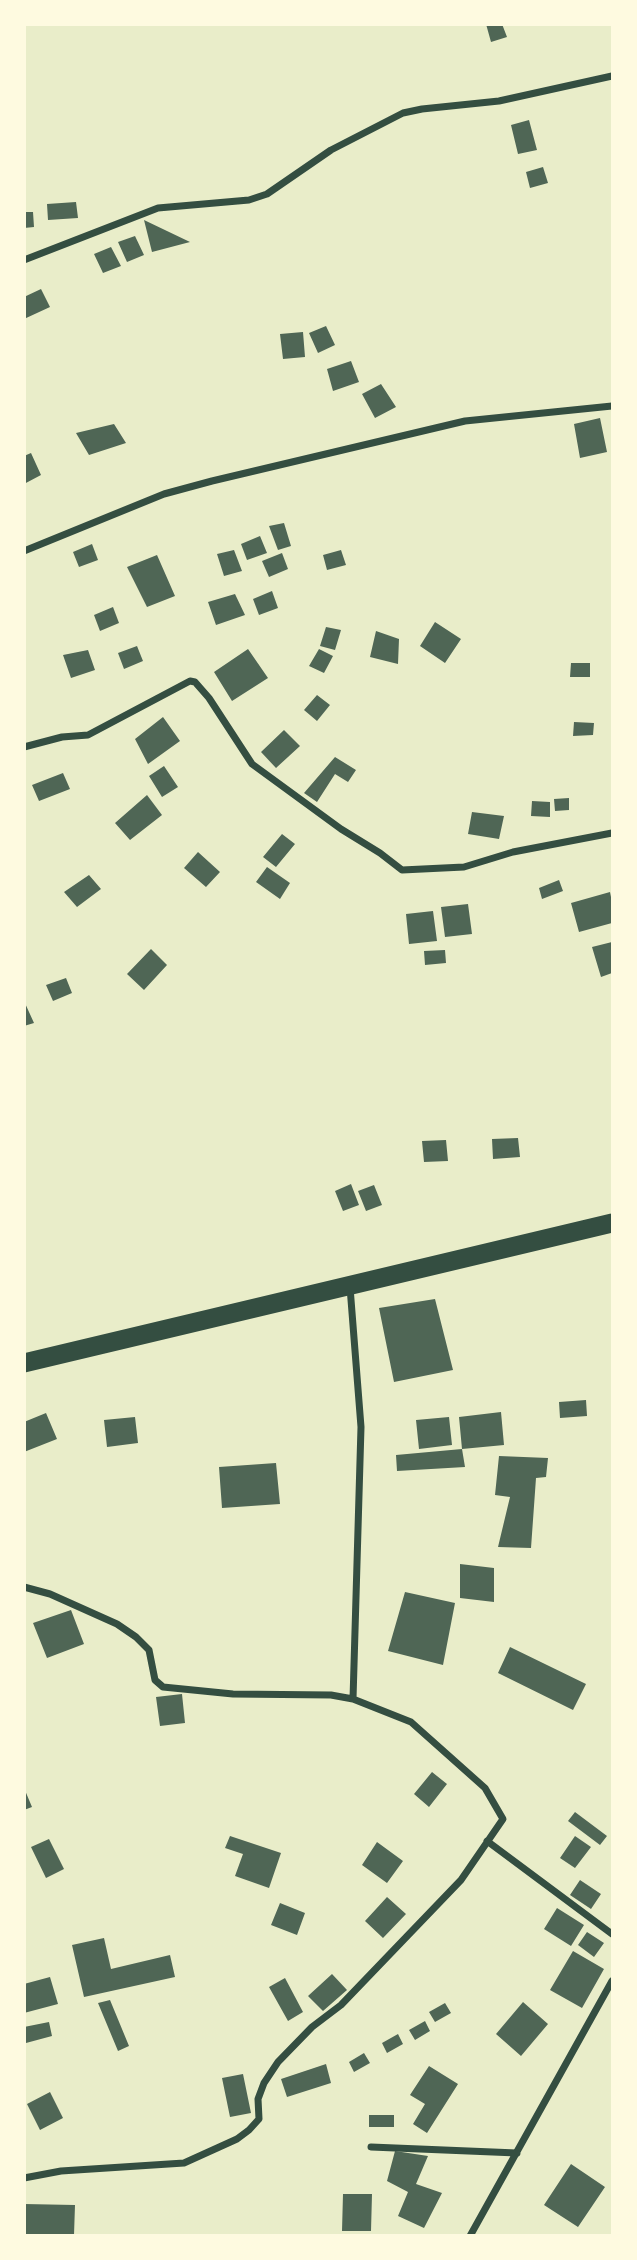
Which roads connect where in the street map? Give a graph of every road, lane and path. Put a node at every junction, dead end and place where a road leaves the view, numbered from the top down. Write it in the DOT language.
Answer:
graph roads {
  1 [pos="612,76"];
  2 [pos="24,260"];
  3 [pos="612,406"];
  4 [pos="24,551"];
  5 [pos="24,747"];
  6 [pos="612,833"];
  7 [pos="612,1223"];
  8 [pos="350,1286"];
  9 [pos="24,1363"];
  10 [pos="24,1587"];
  11 [pos="353,1699"];
  12 [pos="487,1841"];
  13 [pos="612,1934"];
  14 [pos="612,1981"];
  15 [pos="371,2147"];
  16 [pos="517,2153"];
  17 [pos="24,2178"];
  18 [pos="470,2235"];
  1 -- 2 [label="street"];
  3 -- 4 [label="street"];
  5 -- 6 [label="street"];
  7 -- 8 [label="highway"];
  8 -- 9 [label="highway"];
  8 -- 11 [label="street"];
  10 -- 11 [label="street"];
  11 -- 12 [label="street"];
  12 -- 13 [label="street"];
  12 -- 17 [label="street"];
  14 -- 16 [label="street"];
  15 -- 16 [label="street"];
  16 -- 18 [label="street"];
}
